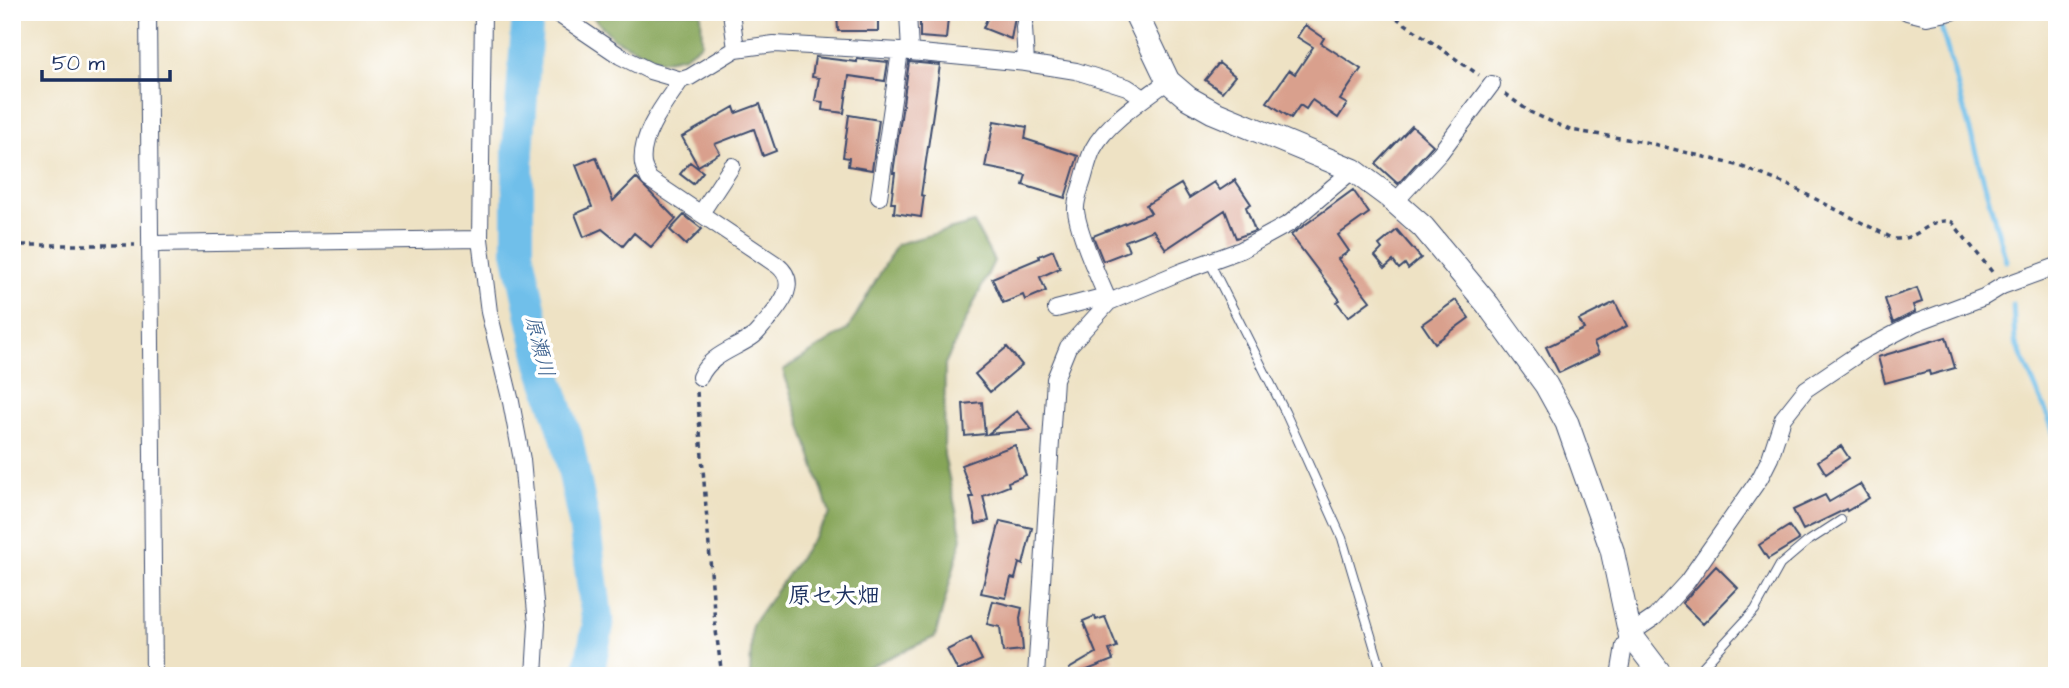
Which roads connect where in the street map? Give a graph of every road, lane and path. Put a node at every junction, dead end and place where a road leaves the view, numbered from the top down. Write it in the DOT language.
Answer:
graph roads {
  1 [pos="148,12"];
  2 [pos="483,12"];
  3 [pos="731,12"];
  4 [pos="908,12"];
  5 [pos="1027,12"];
  6 [pos="1135,12"];
  7 [pos="1388,12"];
  8 [pos="1907,12"];
  9 [pos="557,13"];
  10 [pos="1941,15"];
  11 [pos="736,49"];
  12 [pos="905,51"];
  13 [pos="1026,63"];
  14 [pos="681,80"];
  15 [pos="1168,81"];
  16 [pos="1492,84"];
  17 [pos="1144,98"];
  18 [pos="732,166"];
  19 [pos="1353,170"];
  20 [pos="879,197"];
  21 [pos="1395,202"];
  22 [pos="701,213"];
  23 [pos="480,239"];
  24 [pos="151,244"];
  25 [pos="12,245"];
  26 [pos="1209,261"];
  27 [pos="2057,266"];
  28 [pos="2002,286"];
  29 [pos="1108,299"];
  30 [pos="1056,309"];
  31 [pos="699,377"];
  32 [pos="1841,520"];
  33 [pos="1630,634"];
  34 [pos="155,676"];
  35 [pos="534,676"];
  36 [pos="722,676"];
  37 [pos="1035,676"];
  38 [pos="1383,676"];
  39 [pos="1619,676"];
  40 [pos="1662,676"];
  41 [pos="1694,676"];
  1 -- 24 [label="street"];
  2 -- 23 [label="street"];
  3 -- 11 [label="street"];
  4 -- 12 [label="street"];
  5 -- 13 [label="street"];
  6 -- 15 [label="street"];
  7 -- 16 [label="path"];
  8 -- 10 [label="street"];
  9 -- 14 [label="street"];
  11 -- 12 [label="street"];
  11 -- 14 [label="street"];
  12 -- 13 [label="street"];
  12 -- 20 [label="street"];
  13 -- 17 [label="street"];
  14 -- 22 [label="street"];
  15 -- 17 [label="street"];
  15 -- 19 [label="street"];
  16 -- 21 [label="street"];
  16 -- 28 [label="path"];
  17 -- 29 [label="street"];
  18 -- 22 [label="street"];
  19 -- 21 [label="street"];
  19 -- 26 [label="street"];
  21 -- 33 [label="street"];
  22 -- 31 [label="street"];
  23 -- 24 [label="street"];
  23 -- 35 [label="street"];
  24 -- 25 [label="path"];
  24 -- 34 [label="street"];
  26 -- 29 [label="street"];
  26 -- 38 [label="lane"];
  27 -- 28 [label="street"];
  28 -- 33 [label="street"];
  29 -- 30 [label="street"];
  29 -- 37 [label="street"];
  31 -- 36 [label="path"];
  32 -- 41 [label="lane"];
  33 -- 39 [label="street"];
  33 -- 40 [label="street"];
}
